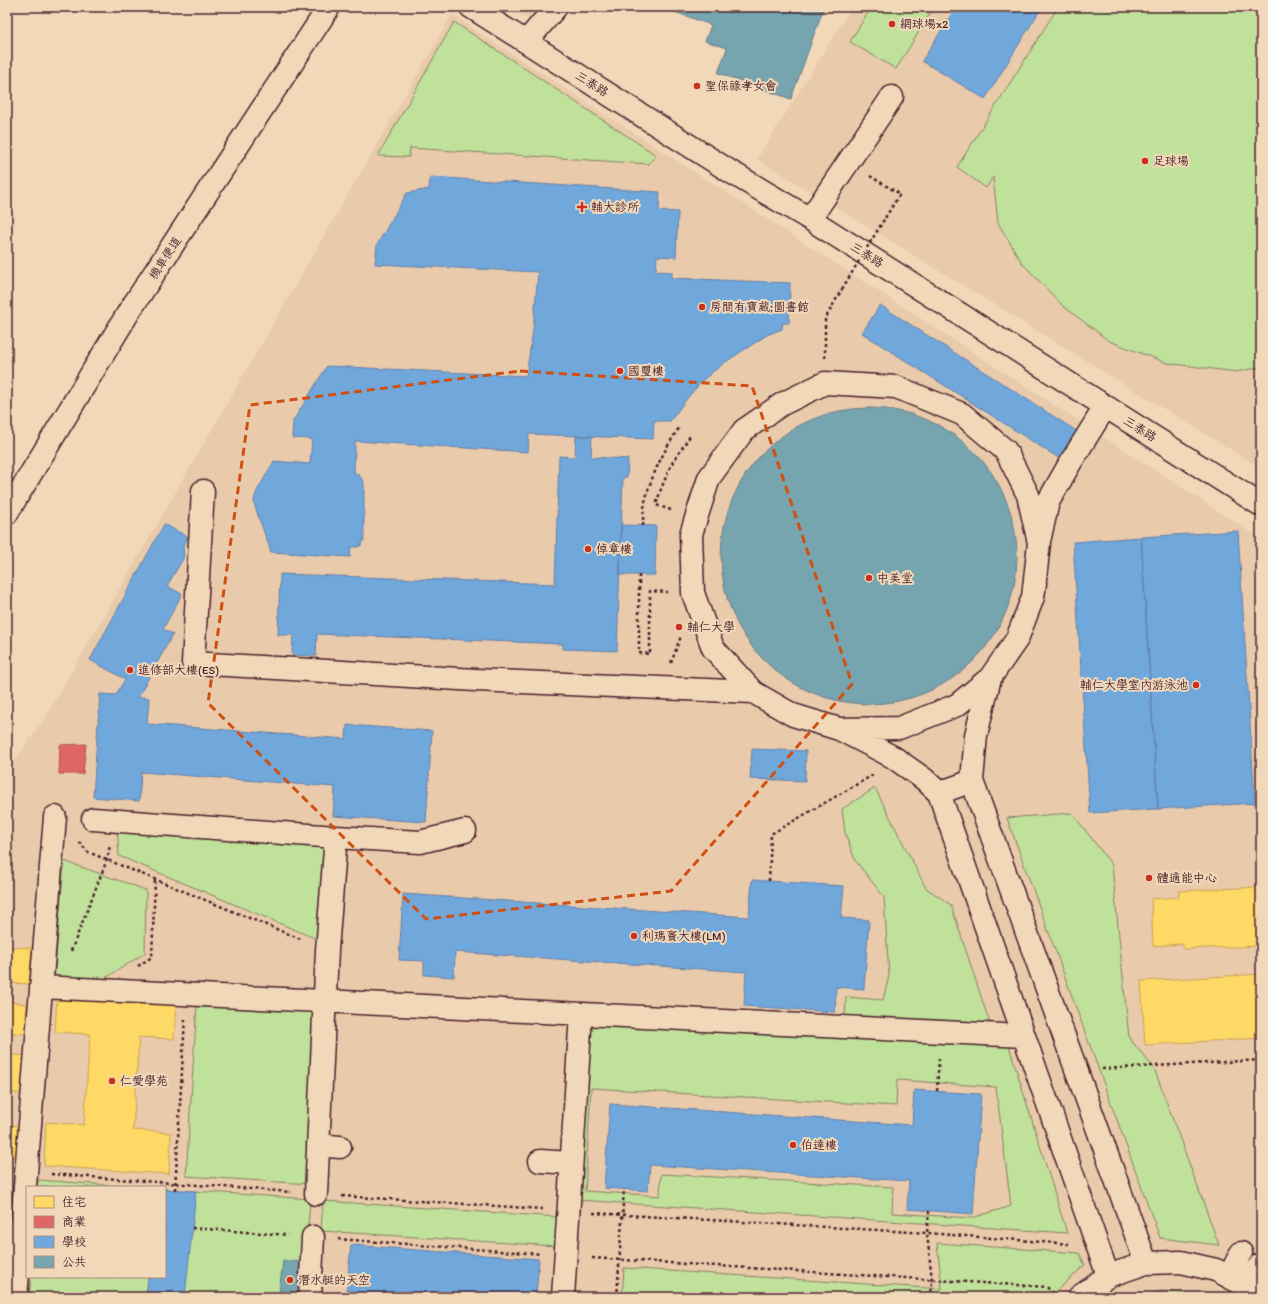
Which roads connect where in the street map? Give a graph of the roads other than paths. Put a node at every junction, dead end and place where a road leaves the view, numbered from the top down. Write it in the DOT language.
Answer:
graph roads {
  1 [pos="329,7"];
  2 [pos="471,7"];
  3 [pos="556,7"];
  4 [pos="526,42"];
  5 [pos="892,97"];
  6 [pos="810,219"];
  7 [pos="1105,407"];
  8 [pos="203,492"];
  9 [pos="1261,505"];
  10 [pos="7,513"];
  11 [pos="1038,542"];
  12 [pos="990,678"];
  13 [pos="753,692"];
  14 [pos="839,730"];
  15 [pos="972,781"];
  16 [pos="939,793"];
  17 [pos="55,817"];
  18 [pos="93,819"];
  19 [pos="464,831"];
  20 [pos="336,837"];
  21 [pos="41,987"];
  22 [pos="326,1001"];
  23 [pos="581,1014"];
  24 [pos="1024,1036"];
  25 [pos="318,1145"];
  26 [pos="340,1147"];
  27 [pos="540,1160"];
  28 [pos="572,1163"];
  29 [pos="316,1194"];
  30 [pos="313,1237"];
  31 [pos="1240,1253"];
  32 [pos="1146,1264"];
  33 [pos="1261,1264"];
  34 [pos="1108,1276"];
  35 [pos="1244,1287"];
  36 [pos="16,1297"];
  37 [pos="310,1297"];
  38 [pos="563,1297"];
  39 [pos="1079,1297"];
  1 -- 10 [label="street, 機車便道"];
  2 -- 4 [label="street, 三泰路"];
  3 -- 4 [label="street"];
  4 -- 6 [label="street, 三泰路"];
  5 -- 6 [label="street"];
  6 -- 7 [label="street, 三泰路"];
  7 -- 9 [label="street, 三泰路"];
  7 -- 11 [label="street"];
  8 -- 13 [label="street"];
  11 -- 12 [label="street"];
  11 -- 13 [label="street"];
  12 -- 14 [label="street"];
  12 -- 15 [label="street"];
  13 -- 14 [label="street"];
  14 -- 16 [label="street"];
  15 -- 16 [label="street"];
  15 -- 32 [label="street"];
  16 -- 24 [label="street"];
  17 -- 21 [label="street"];
  18 -- 20 [label="street"];
  19 -- 20 [label="street"];
  20 -- 22 [label="street"];
  21 -- 22 [label="street"];
  21 -- 36 [label="street"];
  22 -- 23 [label="street"];
  22 -- 25 [label="street"];
  23 -- 24 [label="street"];
  23 -- 28 [label="street"];
  24 -- 34 [label="street"];
  25 -- 26 [label="street"];
  25 -- 29 [label="street"];
  27 -- 28 [label="street"];
  28 -- 38 [label="street"];
  30 -- 37 [label="street"];
  31 -- 35 [label="street"];
  32 -- 34 [label="street"];
  32 -- 35 [label="street"];
  33 -- 35 [label="street"];
  34 -- 39 [label="street"];
}
